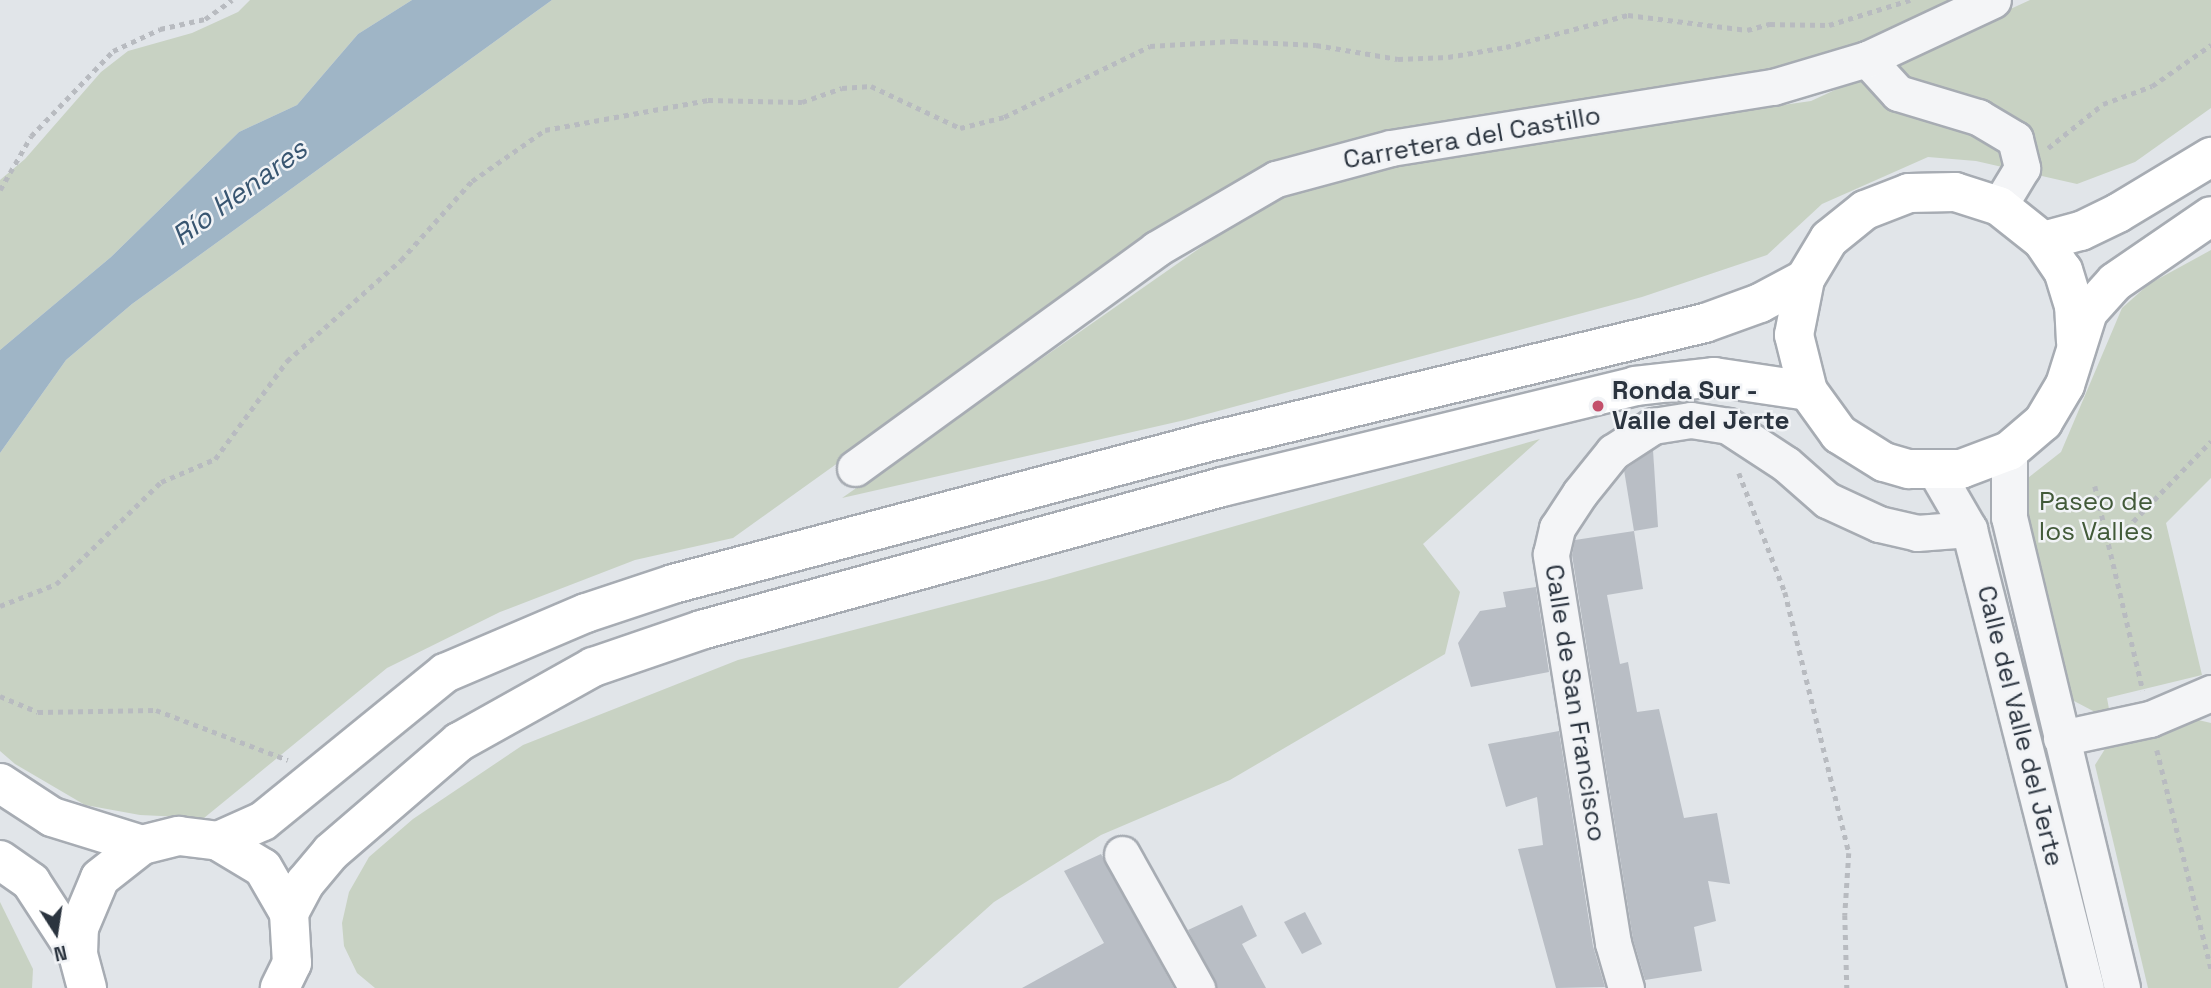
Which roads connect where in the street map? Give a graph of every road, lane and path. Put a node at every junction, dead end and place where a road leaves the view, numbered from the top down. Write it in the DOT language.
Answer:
graph roads {
  1 [pos="232,0"];
  2 [pos="1910,0"];
  3 [pos="1993,0"];
  4 [pos="2211,45"];
  5 [pos="1867,59"];
  6 [pos="2211,157"];
  7 [pos="2022,158"];
  8 [pos="0,190"];
  9 [pos="1999,206"];
  10 [pos="2211,216"];
  11 [pos="2043,241"];
  12 [pos="1805,279"];
  13 [pos="2076,342"];
  14 [pos="1808,391"];
  15 [pos="1728,426"];
  16 [pos="2211,441"];
  17 [pos="2009,451"];
  18 [pos="855,468"];
  19 [pos="1936,472"];
  20 [pos="1969,529"];
  21 [pos="2108,539"];
  22 [pos="0,606"];
  23 [pos="2211,693"];
  24 [pos="0,696"];
  25 [pos="2061,738"];
  26 [pos="320,772"];
  27 [pos="0,783"];
  28 [pos="218,841"];
  29 [pos="142,845"];
  30 [pos="1122,854"];
  31 [pos="0,860"];
  32 [pos="289,913"];
  33 [pos="80,975"];
  34 [pos="291,980"];
  35 [pos="1197,988"];
  36 [pos="1626,988"];
  37 [pos="1847,988"];
  38 [pos="2086,988"];
  39 [pos="2122,988"];
  1 -- 8 [label="path"];
  2 -- 22 [label="path"];
  3 -- 5 [label="street, Carretera del Castillo"];
  4 -- 7 [label="path"];
  5 -- 7 [label="street"];
  5 -- 18 [label="street, Carretera del Castillo"];
  6 -- 11 [label="main road"];
  7 -- 9 [label="street"];
  9 -- 11 [label="main road"];
  9 -- 12 [label="main road"];
  10 -- 13 [label="main road"];
  11 -- 13 [label="main road"];
  12 -- 14 [label="main road"];
  12 -- 26 [label="main road"];
  13 -- 17 [label="main road"];
  14 -- 19 [label="main road"];
  14 -- 32 [label="main road"];
  15 -- 20 [label="street, Calle de San Francisco"];
  15 -- 36 [label="street, Calle de San Francisco"];
  15 -- 37 [label="path"];
  16 -- 21 [label="path"];
  17 -- 19 [label="main road"];
  17 -- 25 [label="street, Calle del Valle del Jerte"];
  19 -- 20 [label="street, Calle del Valle del Jerte"];
  20 -- 38 [label="street, Calle del Valle del Jerte"];
  23 -- 25 [label="street"];
  24 -- 26 [label="path"];
  25 -- 39 [label="street, Calle del Valle del Jerte"];
  26 -- 28 [label="main road"];
  27 -- 29 [label="main road"];
  28 -- 29 [label="main road"];
  28 -- 32 [label="main road"];
  29 -- 33 [label="main road"];
  30 -- 35 [label="street"];
  31 -- 33 [label="main road"];
  32 -- 34 [label="main road"];
}
